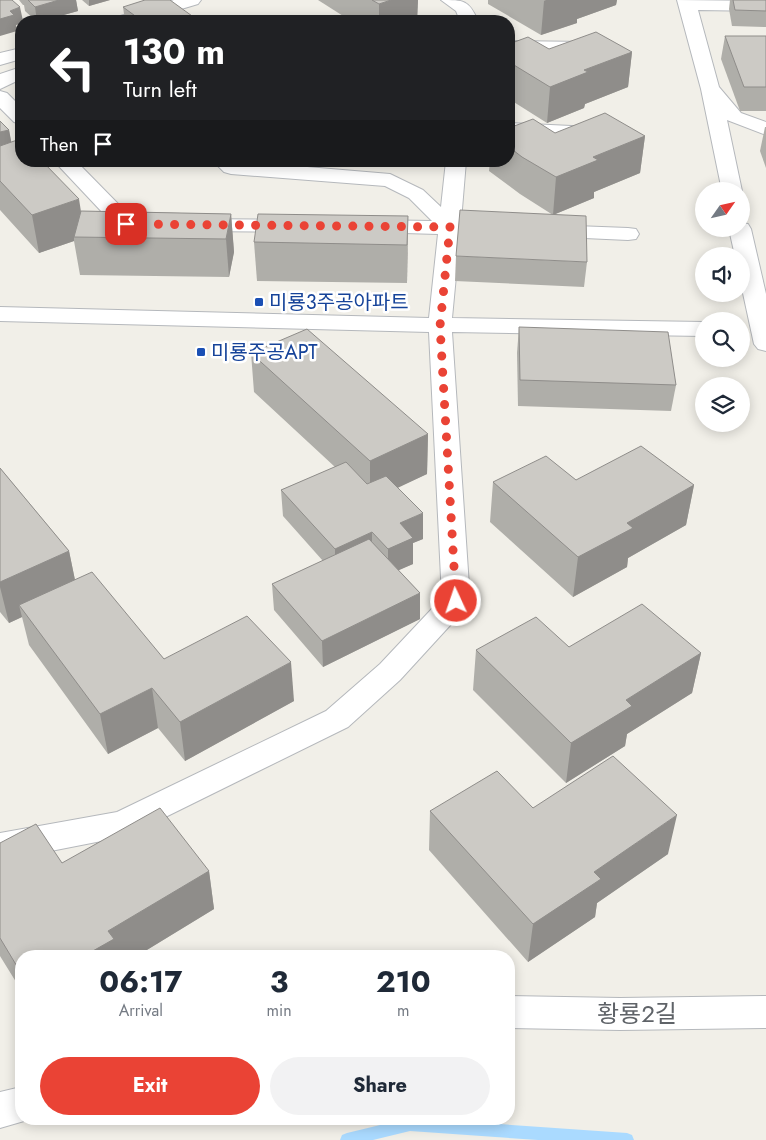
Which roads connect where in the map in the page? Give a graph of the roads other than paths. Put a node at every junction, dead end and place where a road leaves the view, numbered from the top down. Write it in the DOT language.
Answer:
graph roads {
  1 [pos="192,0"];
  2 [pos="450,0"];
  3 [pos="687,2"];
  4 [pos="166,3"];
  5 [pos="766,6"];
  6 [pos="137,15"];
  7 [pos="467,15"];
  8 [pos="515,46"];
  9 [pos="588,48"];
  10 [pos="15,55"];
  11 [pos="0,59"];
  12 [pos="15,75"];
  13 [pos="0,83"];
  14 [pos="710,89"];
  15 [pos="0,97"];
  16 [pos="15,112"];
  17 [pos="515,129"];
  18 [pos="766,129"];
  19 [pos="592,133"];
  20 [pos="70,167"];
  21 [pos="230,167"];
  22 [pos="455,167"];
  23 [pos="730,182"];
  24 [pos="313,226"];
  25 [pos="352,226"];
  26 [pos="450,227"];
  27 [pos="489,229"];
  28 [pos="529,230"];
  29 [pos="628,234"];
  30 [pos="742,238"];
  31 [pos="0,314"];
  32 [pos="440,326"];
  33 [pos="695,329"];
  34 [pos="759,334"];
  35 [pos="0,847"];
  36 [pos="515,1012"];
  37 [pos="766,1012"];
  38 [pos="15,1106"];
  39 [pos="0,1110"];
  1 -- 4 [label="street"];
  2 -- 7 [label="street"];
  3 -- 5 [label="street"];
  3 -- 14 [label="street"];
  4 -- 6 [label="street"];
  8 -- 9 [label="street"];
  10 -- 11 [label="street"];
  12 -- 13 [label="street"];
  14 -- 18 [label="street"];
  14 -- 23 [label="street"];
  15 -- 16 [label="street"];
  17 -- 19 [label="street"];
  20 -- 24 [label="street"];
  21 -- 26 [label="street"];
  22 -- 26 [label="street"];
  25 -- 26 [label="street"];
  26 -- 27 [label="street"];
  26 -- 32 [label="street"];
  28 -- 29 [label="street"];
  30 -- 34 [label="street"];
  31 -- 32 [label="street"];
  32 -- 33 [label="street"];
  32 -- 35 [label="street"];
  36 -- 37 [label="street, 황룡2길"];
  38 -- 39 [label="street"];
}
